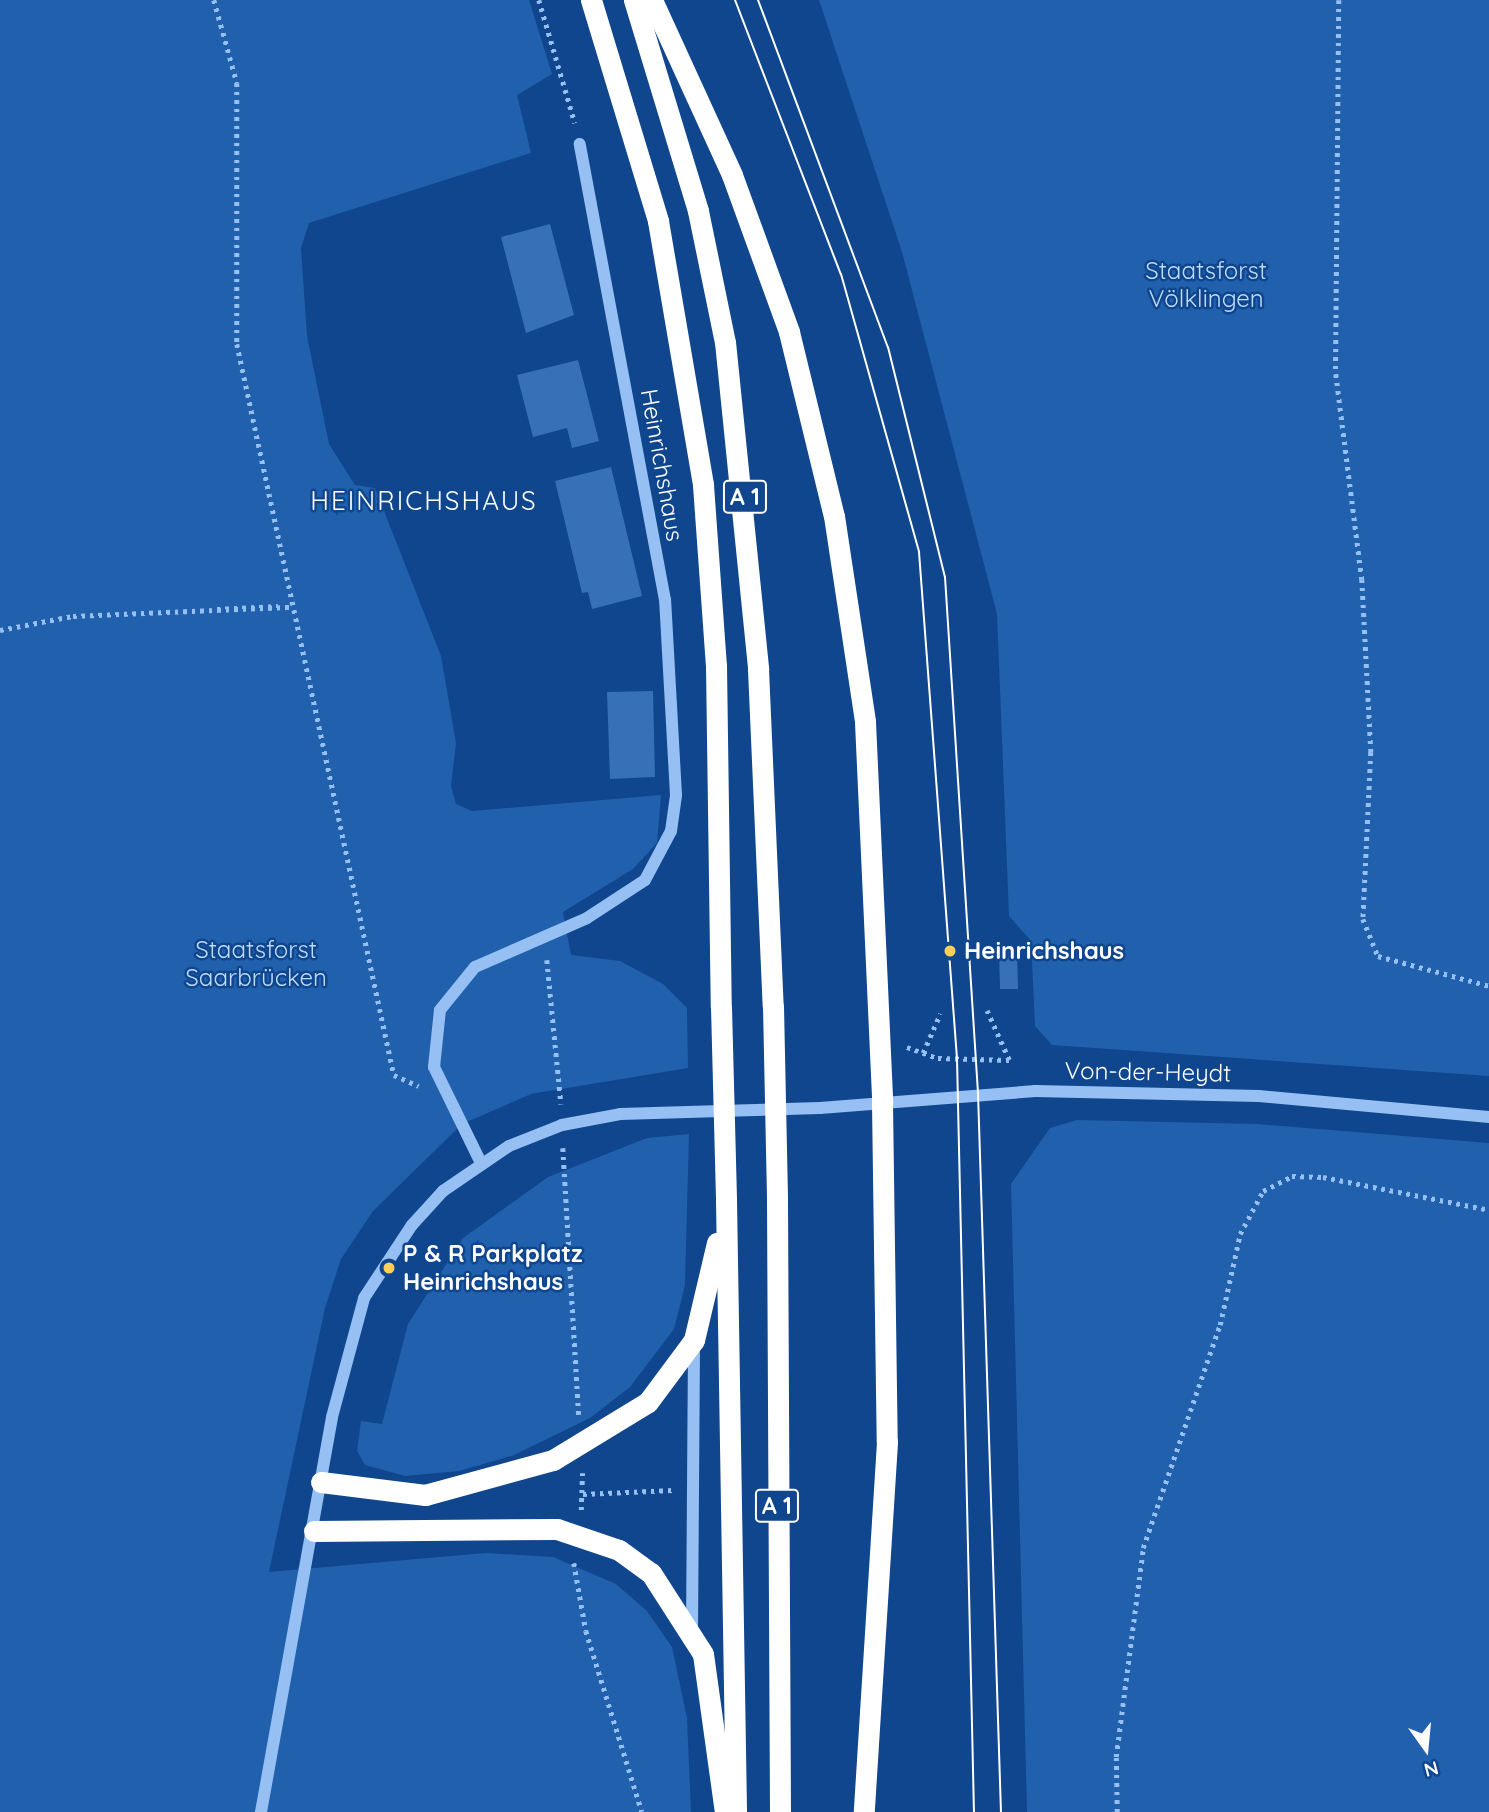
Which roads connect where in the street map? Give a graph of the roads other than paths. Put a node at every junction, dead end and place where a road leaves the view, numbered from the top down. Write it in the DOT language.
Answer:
graph roads {
  1 [pos="591,0"];
  2 [pos="634,0"];
  3 [pos="652,0"];
  4 [pos="580,144"];
  5 [pos="882,1103"];
  6 [pos="1489,1117"];
  7 [pos="481,1163"];
  8 [pos="726,1200"];
  9 [pos="694,1340"];
  10 [pos="321,1482"];
  11 [pos="314,1531"];
  12 [pos="692,1632"];
  13 [pos="261,1812"];
  14 [pos="725,1812"];
  15 [pos="736,1812"];
  16 [pos="780,1812"];
  17 [pos="864,1812"];
  1 -- 8 [label="highway, A 1, bridge"];
  2 -- 16 [label="highway, A 1, bridge"];
  3 -- 5 [label="highway"];
  4 -- 7 [label="street, Heinrichshaus"];
  5 -- 6 [label="street, Von-der-Heydt"];
  5 -- 7 [label="street, Von-der-Heydt"];
  5 -- 17 [label="highway"];
  7 -- 10 [label="street, Von-der-Heydt"];
  8 -- 9 [label="highway"];
  8 -- 15 [label="highway, A 1"];
  9 -- 10 [label="highway, bridge"];
  9 -- 12 [label="street"];
  10 -- 11 [label="street, Von-der-Heydt"];
  11 -- 12 [label="highway, bridge"];
  11 -- 13 [label="street, Von-der-Heydt"];
  12 -- 14 [label="highway"];
}
